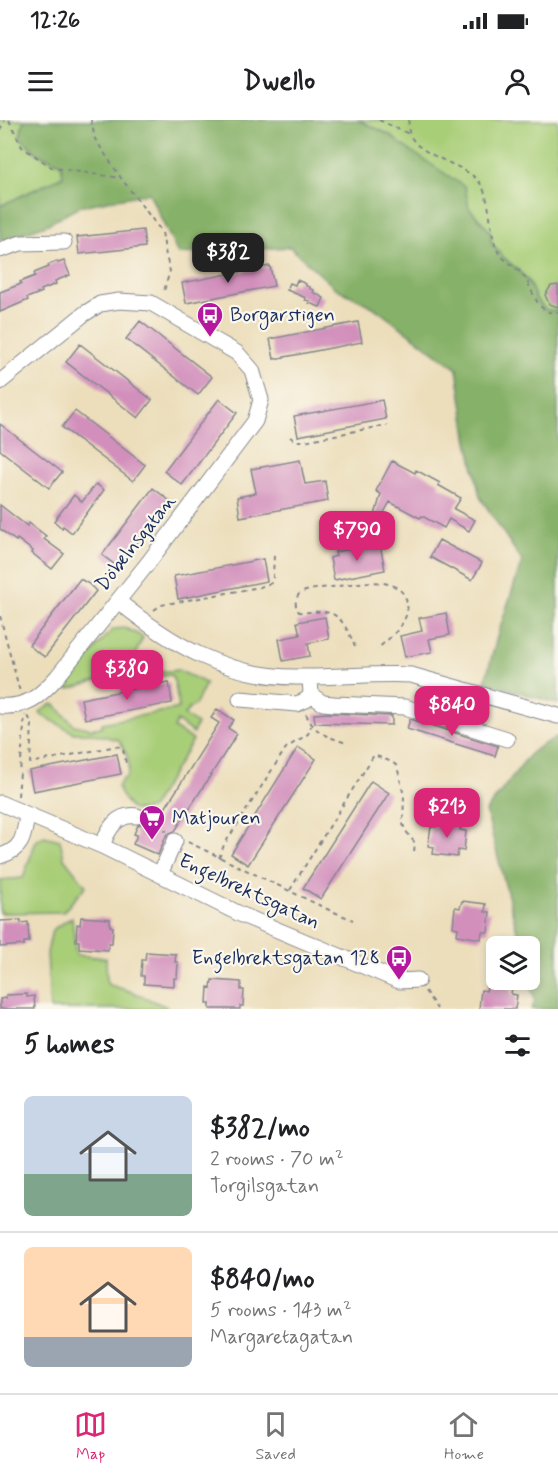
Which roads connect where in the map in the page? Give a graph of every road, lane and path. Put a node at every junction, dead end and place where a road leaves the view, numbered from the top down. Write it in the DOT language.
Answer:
graph roads {
  1 [pos="7,120"];
  2 [pos="91,120"];
  3 [pos="379,120"];
  4 [pos="409,120"];
  5 [pos="0,130"];
  6 [pos="411,135"];
  7 [pos="121,178"];
  8 [pos="64,242"];
  9 [pos="0,250"];
  10 [pos="158,307"];
  11 [pos="558,312"];
  12 [pos="0,382"];
  13 [pos="387,425"];
  14 [pos="290,437"];
  15 [pos="274,555"];
  16 [pos="118,601"];
  17 [pos="0,616"];
  18 [pos="146,623"];
  19 [pos="355,647"];
  20 [pos="377,649"];
  21 [pos="310,677"];
  22 [pos="240,699"];
  23 [pos="306,699"];
  24 [pos="0,706"];
  25 [pos="26,710"];
  26 [pos="558,717"];
  27 [pos="311,726"];
  28 [pos="507,739"];
  29 [pos="346,743"];
  30 [pos="126,763"];
  31 [pos="17,799"];
  32 [pos="0,803"];
  33 [pos="27,815"];
  34 [pos="137,816"];
  35 [pos="177,838"];
  36 [pos="102,846"];
  37 [pos="414,852"];
  38 [pos="0,856"];
  39 [pos="219,858"];
  40 [pos="160,874"];
  41 [pos="290,890"];
  42 [pos="353,920"];
  43 [pos="418,980"];
  44 [pos="437,1009"];
  1 -- 5 [label="path"];
  1 -- 7 [label="path"];
  2 -- 7 [label="path"];
  3 -- 6 [label="path"];
  4 -- 6 [label="path"];
  6 -- 11 [label="path"];
  7 -- 10 [label="path"];
  8 -- 9 [label="street"];
  10 -- 12 [label="street"];
  10 -- 16 [label="street, Döbelnsgatan"];
  13 -- 14 [label="path"];
  15 -- 18 [label="path"];
  16 -- 18 [label="street"];
  16 -- 25 [label="street, Döbelnsgatan"];
  17 -- 25 [label="path"];
  18 -- 21 [label="street"];
  19 -- 20 [label="path"];
  21 -- 23 [label="street"];
  21 -- 26 [label="street"];
  22 -- 23 [label="street"];
  23 -- 27 [label="path"];
  23 -- 28 [label="street"];
  24 -- 25 [label="street, Döbelnsgatan"];
  25 -- 30 [label="path"];
  25 -- 31 [label="path"];
  27 -- 29 [label="path"];
  27 -- 39 [label="path"];
  32 -- 33 [label="street, Engelbrektsgatan"];
  33 -- 36 [label="street, Engelbrektsgatan"];
  33 -- 38 [label="street"];
  34 -- 35 [label="path"];
  34 -- 36 [label="street"];
  35 -- 39 [label="path"];
  35 -- 40 [label="street"];
  36 -- 40 [label="street, Engelbrektsgatan"];
  37 -- 41 [label="path"];
  39 -- 41 [label="path"];
  40 -- 43 [label="street, Engelbrektsgatan"];
  41 -- 42 [label="path"];
  43 -- 44 [label="path"];
}
